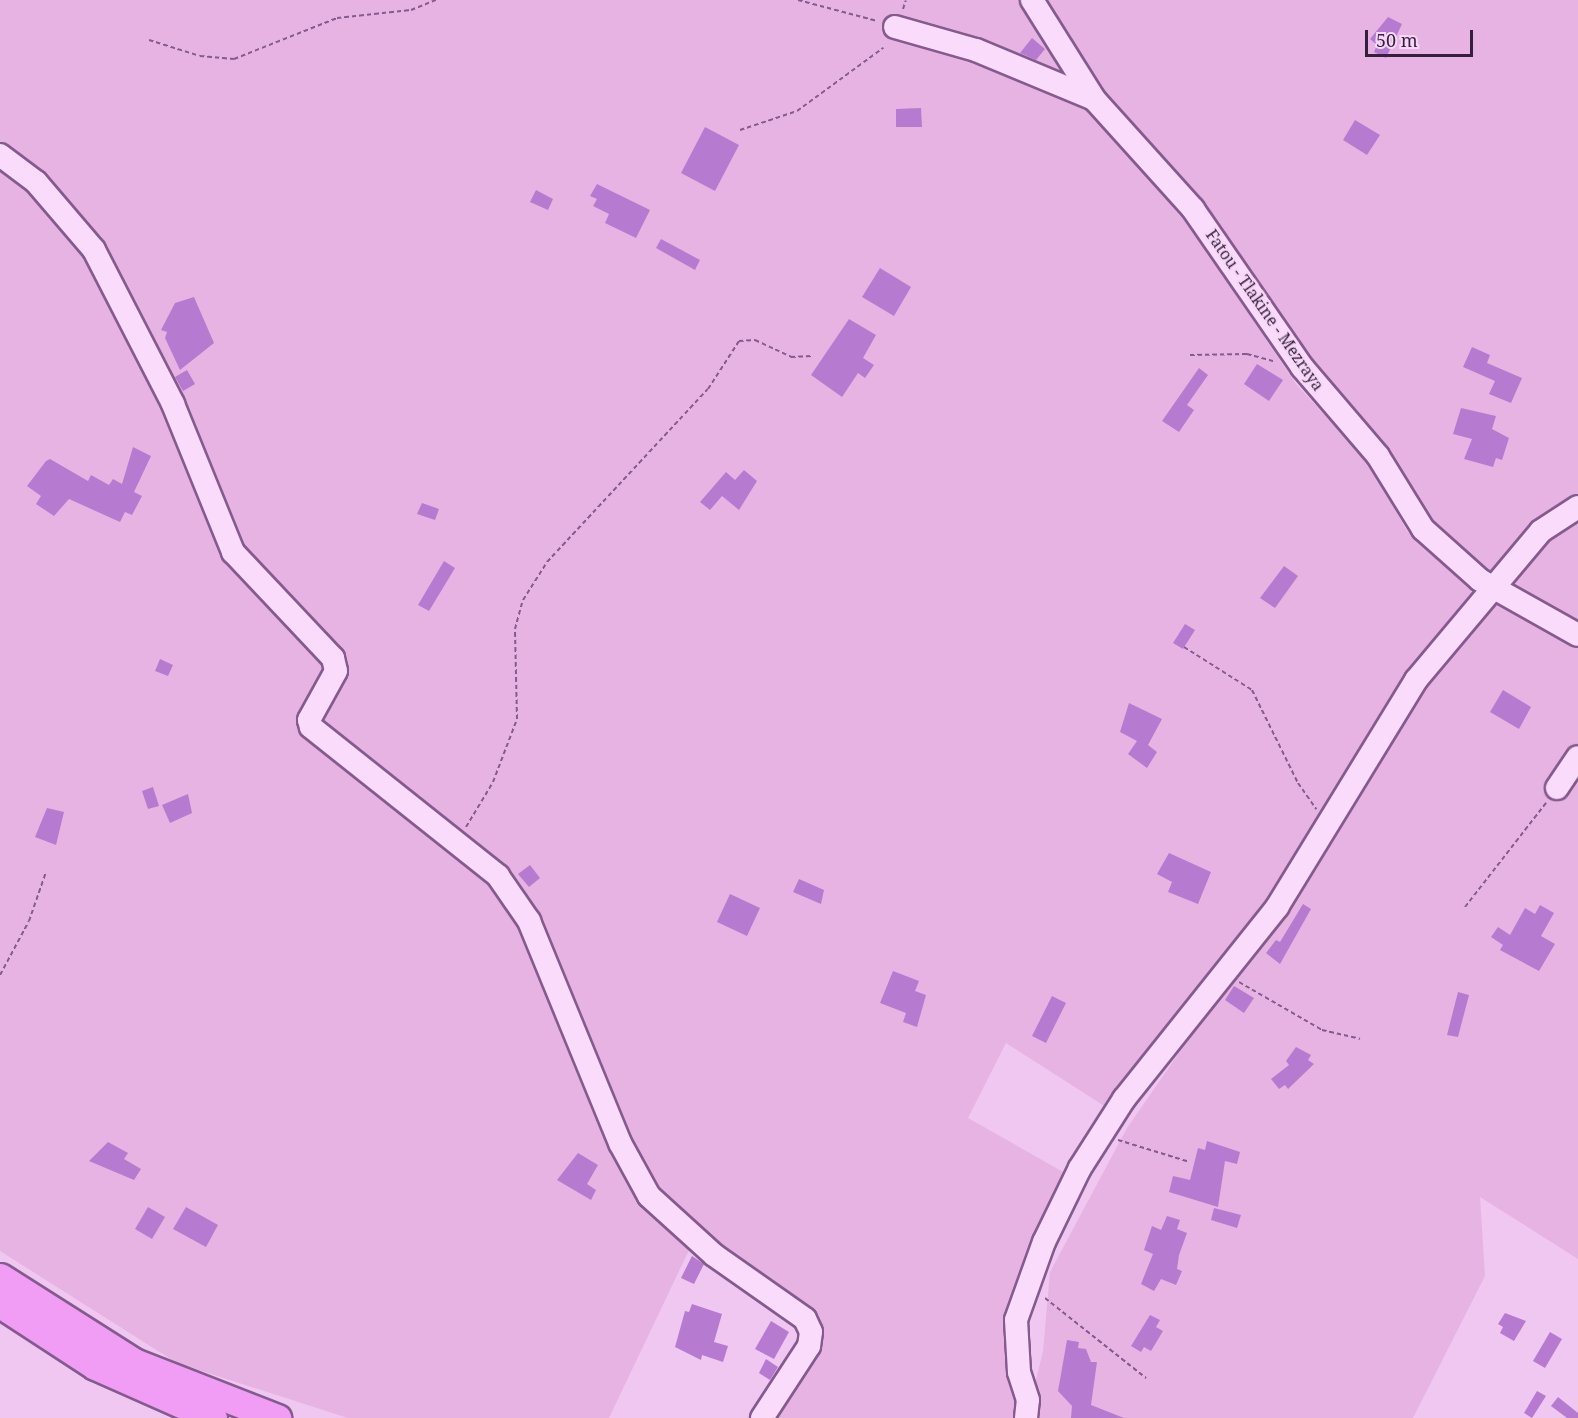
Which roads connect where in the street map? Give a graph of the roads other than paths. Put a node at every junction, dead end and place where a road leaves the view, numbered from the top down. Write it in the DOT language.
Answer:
graph roads {
  1 [pos="1032,0"];
  2 [pos="895,27"];
  3 [pos="1094,99"];
  4 [pos="0,155"];
  5 [pos="1578,507"];
  6 [pos="1495,589"];
  7 [pos="1578,635"];
  8 [pos="1578,757"];
  9 [pos="1557,788"];
  10 [pos="0,1277"];
  11 [pos="0,1304"];
  12 [pos="213,1418"];
  13 [pos="277,1418"];
  14 [pos="762,1418"];
  15 [pos="1026,1418"];
  1 -- 3 [label="street, Fatou - Tlakine - Mezraya"];
  2 -- 3 [label="street"];
  3 -- 6 [label="street, Fatou - Tlakine - Mezraya"];
  4 -- 14 [label="street"];
  5 -- 6 [label="street"];
  6 -- 7 [label="street, Fatou - Tlakine - Mezraya"];
  6 -- 15 [label="street"];
  8 -- 9 [label="street"];
  10 -- 13 [label="main road"];
  11 -- 12 [label="main road"];
}
